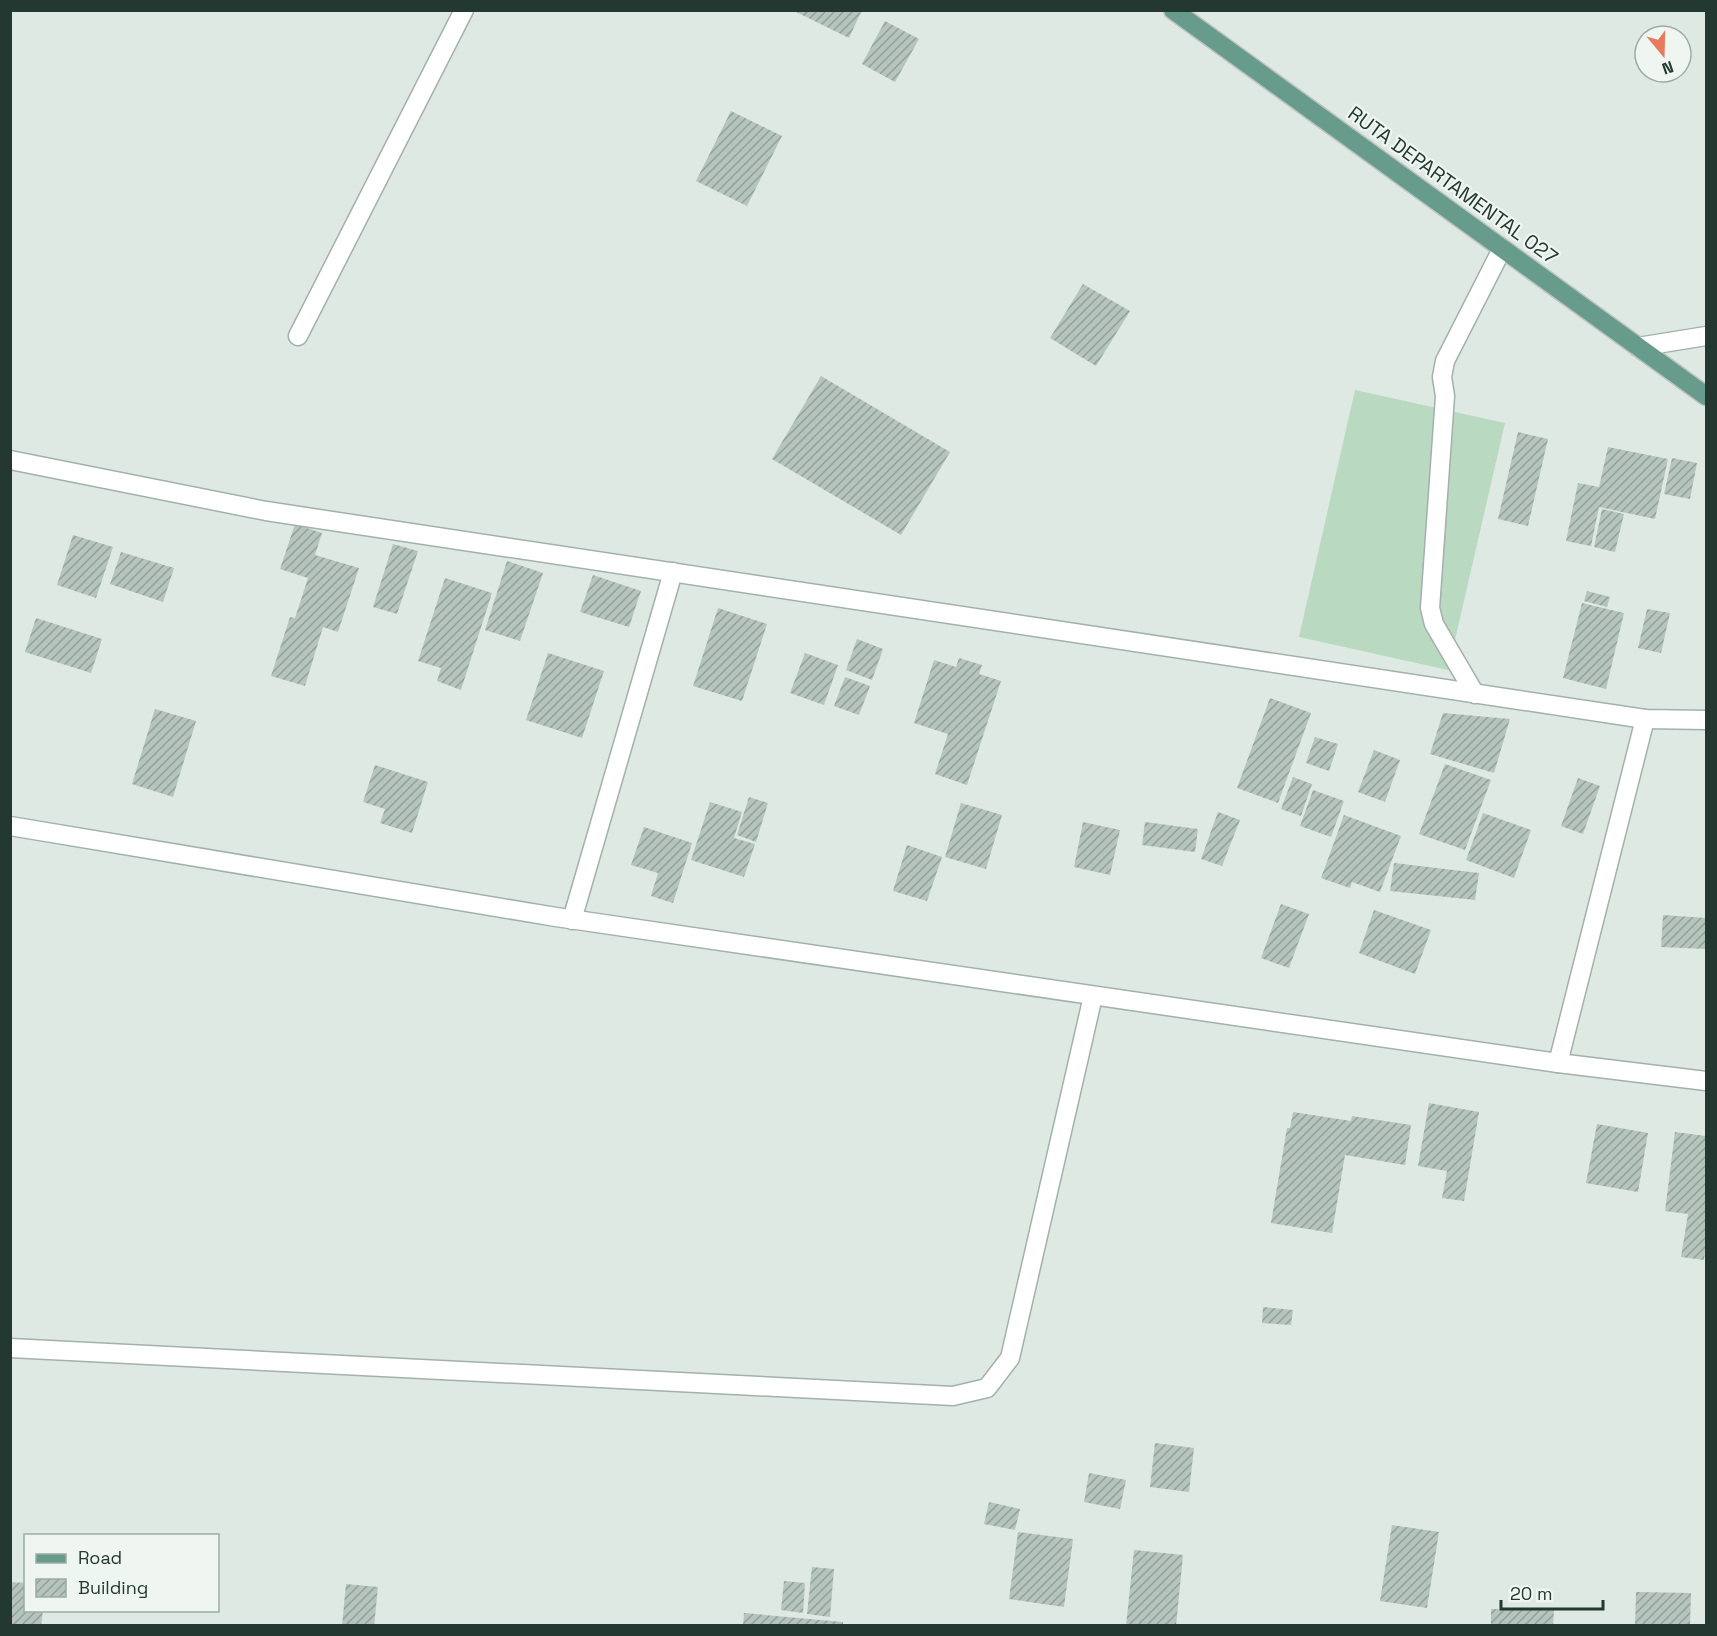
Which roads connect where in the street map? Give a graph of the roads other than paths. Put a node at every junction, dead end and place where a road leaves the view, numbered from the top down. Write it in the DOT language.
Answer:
graph roads {
  1 [pos="464,10"];
  2 [pos="1173,10"];
  3 [pos="1502,249"];
  4 [pos="298,336"];
  5 [pos="1707,336"];
  6 [pos="1638,346"];
  7 [pos="1707,396"];
  8 [pos="10,460"];
  9 [pos="673,572"];
  10 [pos="1475,694"];
  11 [pos="1645,719"];
  12 [pos="1707,720"];
  13 [pos="10,826"];
  14 [pos="572,920"];
  15 [pos="1093,996"];
  16 [pos="1558,1063"];
  17 [pos="1707,1081"];
  18 [pos="10,1348"];
  1 -- 4 [label="street"];
  2 -- 3 [label="main road, RUTA DEPARTAMENTAL 027"];
  3 -- 6 [label="main road, RUTA DEPARTAMENTAL 027"];
  3 -- 10 [label="street"];
  5 -- 6 [label="street"];
  6 -- 7 [label="main road, RUTA DEPARTAMENTAL 027"];
  8 -- 9 [label="street"];
  9 -- 10 [label="street"];
  9 -- 14 [label="street"];
  10 -- 11 [label="street"];
  11 -- 12 [label="street"];
  11 -- 16 [label="street"];
  13 -- 14 [label="street"];
  14 -- 15 [label="street"];
  15 -- 16 [label="street"];
  15 -- 18 [label="street"];
  16 -- 17 [label="street"];
}
